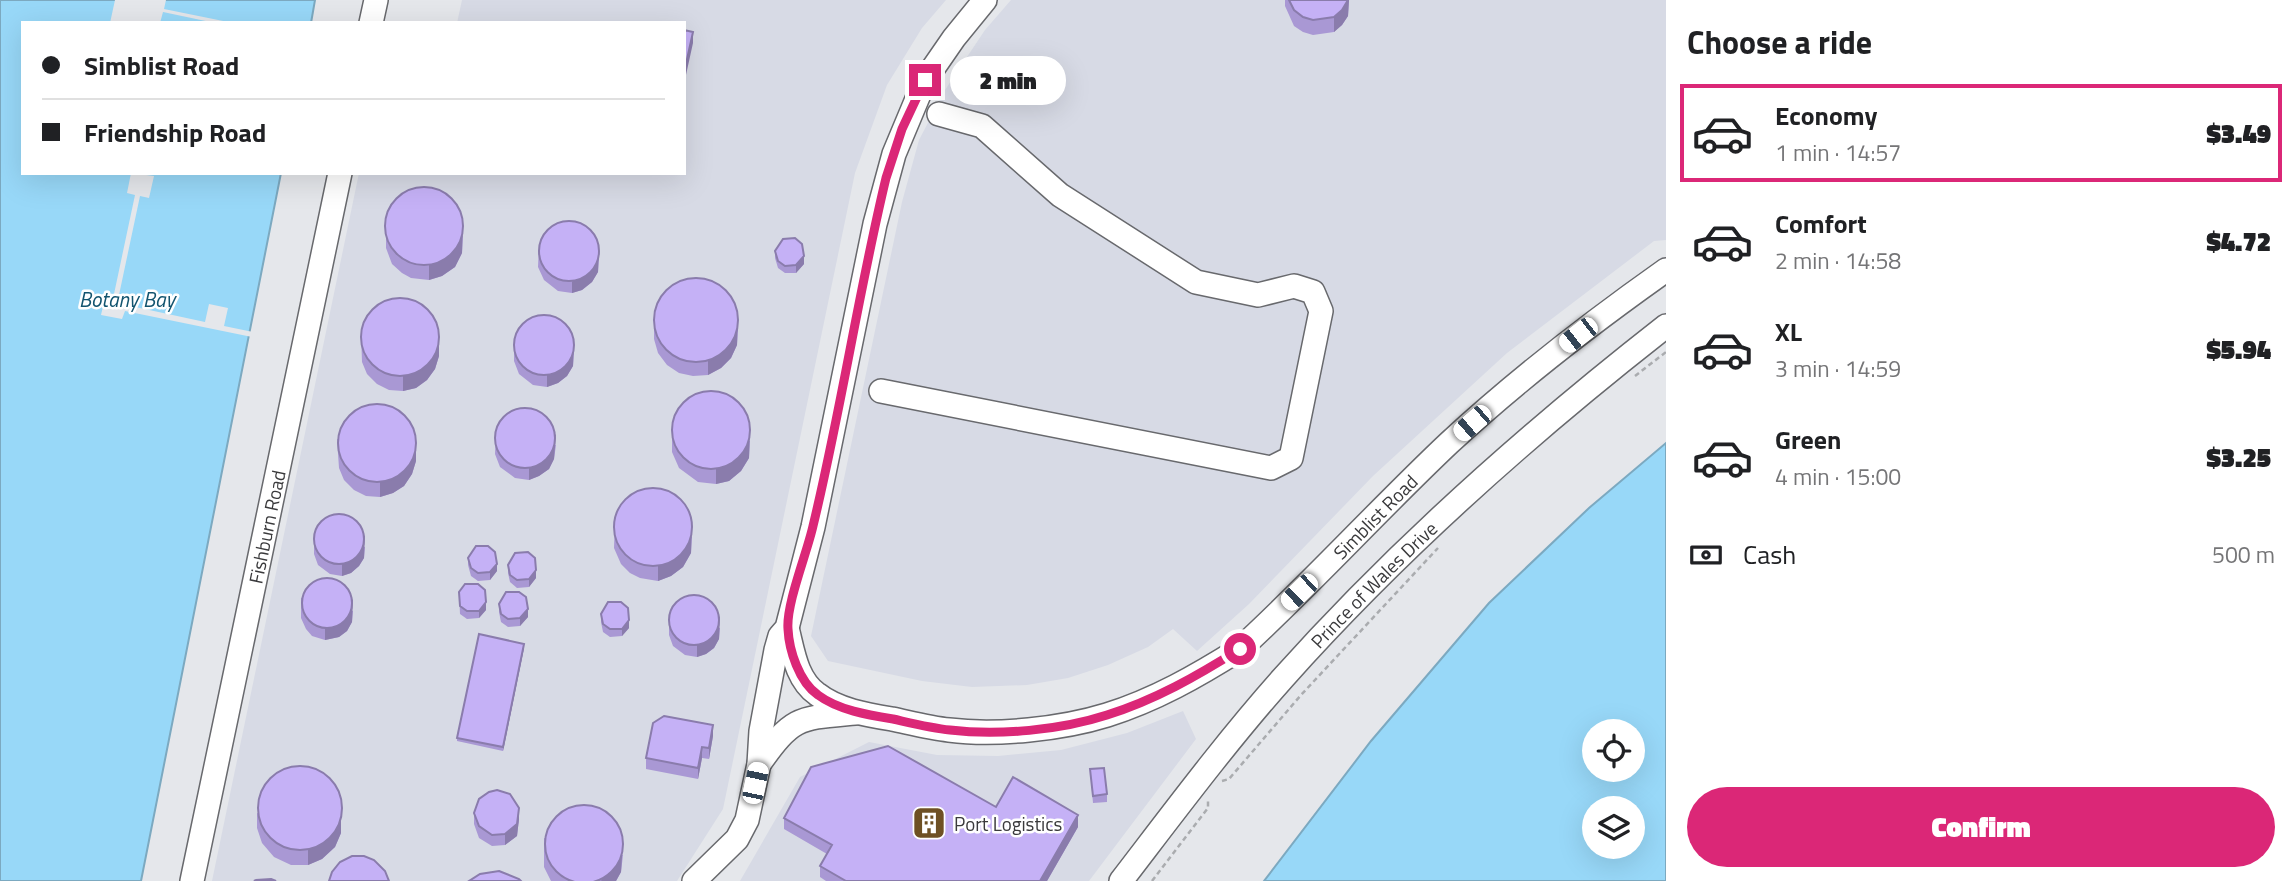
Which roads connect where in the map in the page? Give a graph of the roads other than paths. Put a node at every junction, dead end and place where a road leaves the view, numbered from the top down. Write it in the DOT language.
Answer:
graph roads {
  1 [pos="376,0"];
  2 [pos="985,0"];
  3 [pos="372,21"];
  4 [pos="939,114"];
  5 [pos="340,175"];
  6 [pos="1666,270"];
  7 [pos="1666,326"];
  8 [pos="881,391"];
  9 [pos="787,628"];
  10 [pos="858,713"];
  11 [pos="759,764"];
  12 [pos="192,881"];
  13 [pos="694,881"];
  14 [pos="1121,881"];
  1 -- 3 [label="street"];
  2 -- 9 [label="street"];
  4 -- 8 [label="street"];
  5 -- 12 [label="street, Fishburn Road"];
  6 -- 10 [label="street, Simblist Road"];
  7 -- 14 [label="street, Prince of Wales Drive"];
  9 -- 10 [label="street, Simblist Road"];
  9 -- 11 [label="street"];
  10 -- 11 [label="street, Simblist Road"];
  11 -- 13 [label="street"];
}
